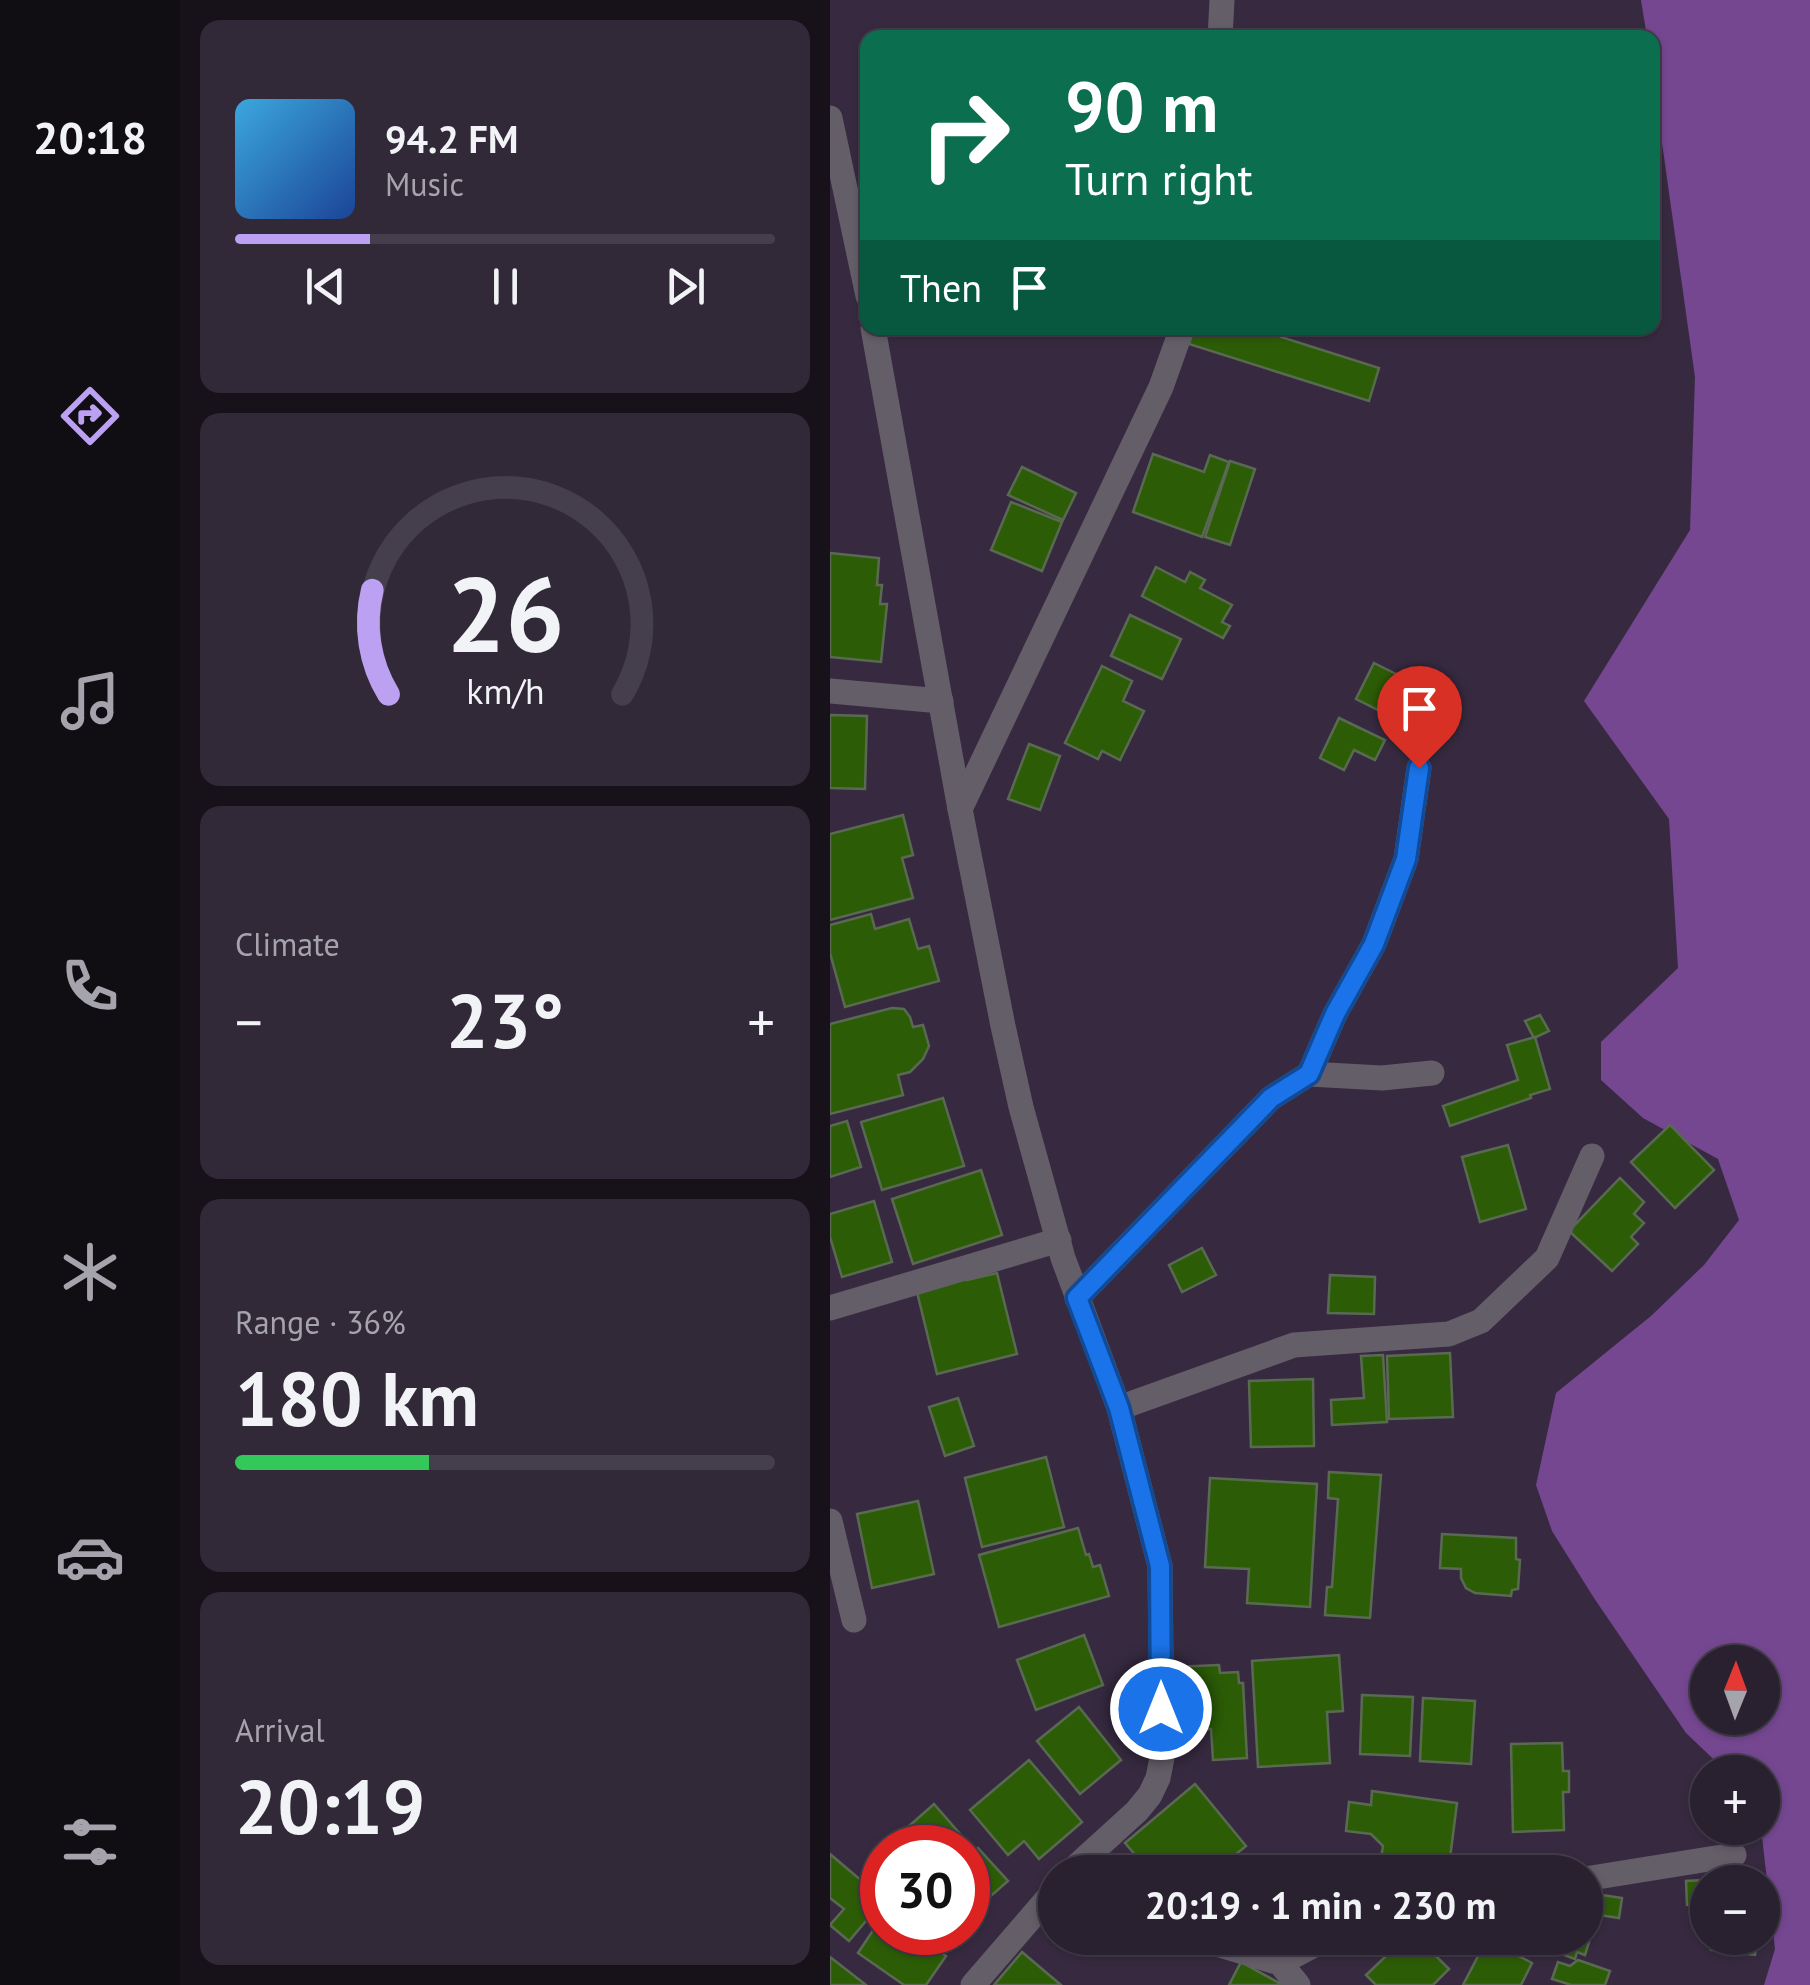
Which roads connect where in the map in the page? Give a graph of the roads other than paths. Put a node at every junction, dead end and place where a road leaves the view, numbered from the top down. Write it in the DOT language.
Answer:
graph roads {
  1 [pos="1222,0"];
  2 [pos="1220,30"];
  3 [pos="830,118"];
  4 [pos="860,259"];
  5 [pos="874,335"];
  6 [pos="1180,335"];
  7 [pos="830,691"];
  8 [pos="941,701"];
  9 [pos="1419,768"];
  10 [pos="960,808"];
  11 [pos="1309,1074"];
  12 [pos="1432,1074"];
  13 [pos="1592,1156"];
  14 [pos="1059,1240"];
  15 [pos="1077,1298"];
  16 [pos="830,1308"];
  17 [pos="1119,1408"];
  18 [pos="830,1521"];
  19 [pos="854,1620"];
  20 [pos="1089,1855"];
  21 [pos="1734,1855"];
  22 [pos="1603,1876"];
  23 [pos="1038,1910"];
  24 [pos="1254,1955"];
  25 [pos="1295,1955"];
  26 [pos="1280,1963"];
  27 [pos="973,1985"];
  28 [pos="1298,1985"];
  1 -- 2 [label="street"];
  3 -- 4 [label="street"];
  5 -- 8 [label="street"];
  6 -- 10 [label="street"];
  7 -- 8 [label="street"];
  8 -- 10 [label="street"];
  9 -- 11 [label="street"];
  10 -- 14 [label="street"];
  11 -- 12 [label="street"];
  11 -- 15 [label="street"];
  13 -- 17 [label="street"];
  14 -- 15 [label="street"];
  14 -- 16 [label="street"];
  15 -- 17 [label="street"];
  17 -- 20 [label="street"];
  18 -- 19 [label="street"];
  21 -- 22 [label="street"];
  23 -- 27 [label="street"];
  24 -- 26 [label="street"];
  25 -- 26 [label="street"];
  26 -- 28 [label="street"];
}
